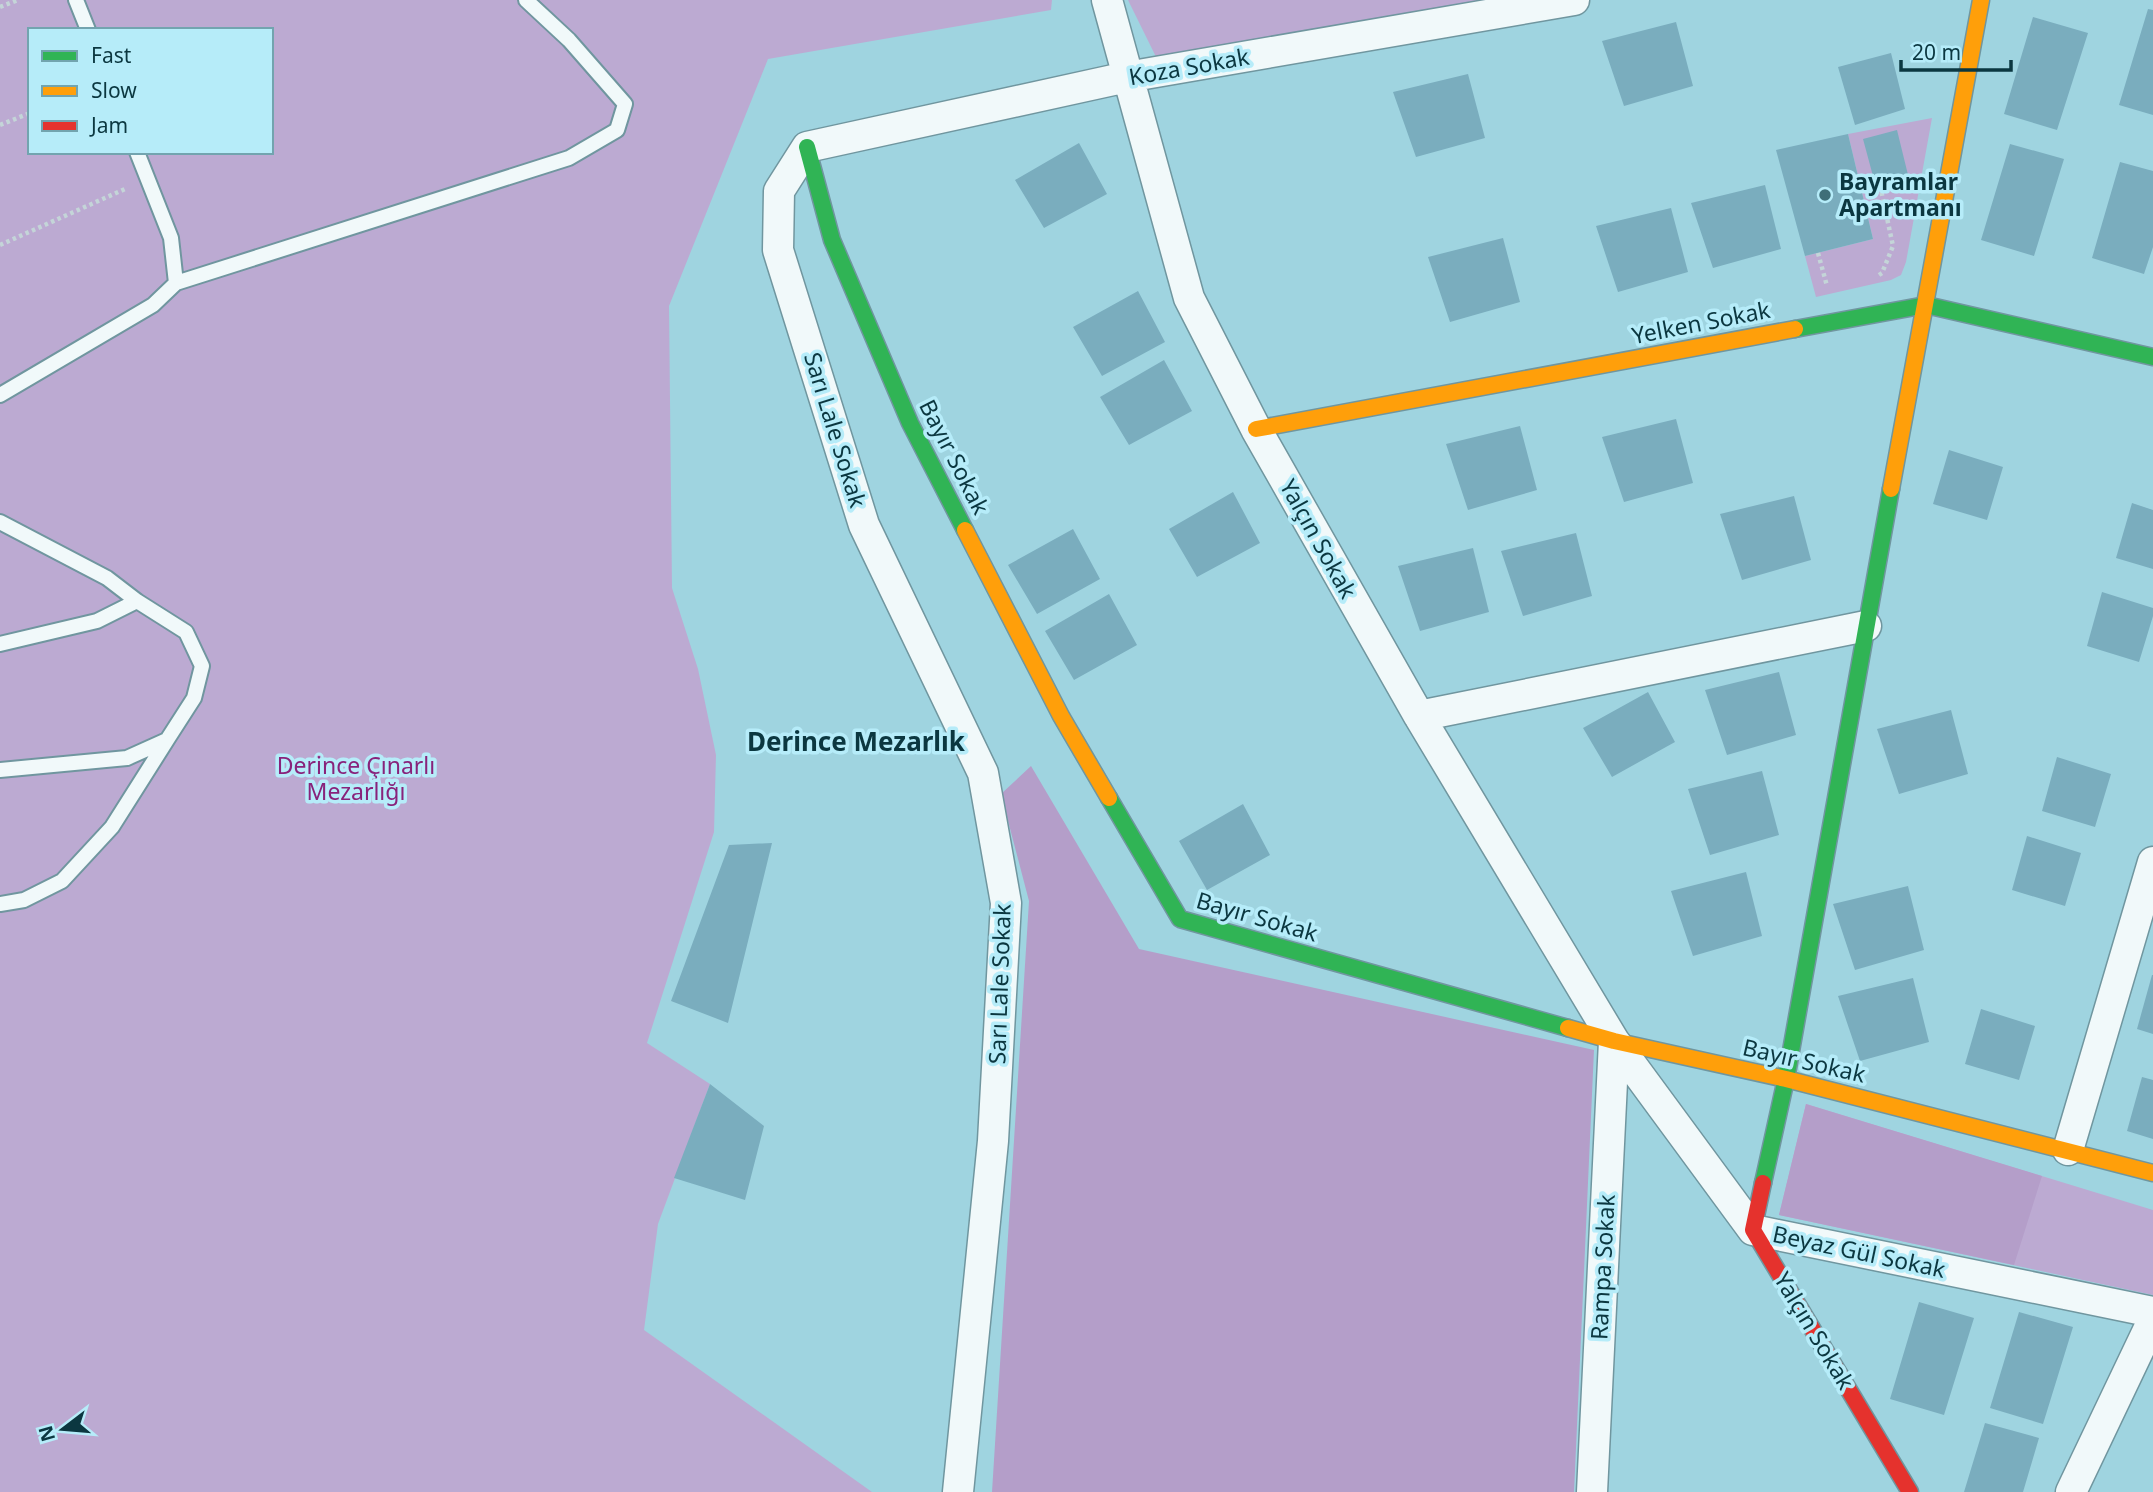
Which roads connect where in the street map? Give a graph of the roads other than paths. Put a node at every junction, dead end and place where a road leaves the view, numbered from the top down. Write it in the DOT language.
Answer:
graph roads {
  1 [pos="76,0"];
  2 [pos="526,0"];
  3 [pos="1107,0"];
  4 [pos="1574,0"];
  5 [pos="1981,0"];
  6 [pos="87,28"];
  7 [pos="1127,77"];
  8 [pos="807,147"];
  9 [pos="138,154"];
  10 [pos="176,283"];
  11 [pos="1926,304"];
  12 [pos="2153,357"];
  13 [pos="0,395"];
  14 [pos="1256,429"];
  15 [pos="0,522"];
  16 [pos="137,601"];
  17 [pos="1866,626"];
  18 [pos="0,644"];
  19 [pos="1419,716"];
  20 [pos="167,740"];
  21 [pos="0,770"];
  22 [pos="2153,862"];
  23 [pos="0,904"];
  24 [pos="1614,1041"];
  25 [pos="1786,1079"];
  26 [pos="2068,1150"];
  27 [pos="2153,1173"];
  28 [pos="1753,1230"];
  29 [pos="2153,1312"];
  30 [pos="2153,1320"];
  31 [pos="958,1492"];
  32 [pos="1592,1492"];
  33 [pos="1910,1492"];
  34 [pos="2071,1492"];
  1 -- 6 [label="lane"];
  2 -- 10 [label="lane"];
  3 -- 7 [label="street, Yalçın Sokak"];
  4 -- 7 [label="street, Koza Sokak"];
  5 -- 11 [label="street"];
  7 -- 8 [label="street, Koza Sokak"];
  7 -- 14 [label="street, Yalçın Sokak"];
  8 -- 24 [label="street, Bayır Sokak"];
  8 -- 31 [label="street, Sarı Lale Sokak"];
  9 -- 10 [label="lane"];
  10 -- 13 [label="lane"];
  11 -- 12 [label="street, Yelken Sokak"];
  11 -- 14 [label="street, Yelken Sokak"];
  11 -- 17 [label="street"];
  14 -- 19 [label="street, Yalçın Sokak"];
  15 -- 16 [label="lane"];
  16 -- 18 [label="lane"];
  16 -- 20 [label="lane"];
  17 -- 19 [label="street"];
  17 -- 25 [label="street"];
  19 -- 24 [label="street, Yalçın Sokak"];
  20 -- 21 [label="lane"];
  20 -- 23 [label="lane"];
  22 -- 26 [label="street"];
  24 -- 25 [label="street, Bayır Sokak"];
  24 -- 28 [label="street, Beyaz Gül Sokak"];
  24 -- 32 [label="street, Rampa Sokak"];
  25 -- 26 [label="street, Bayır Sokak"];
  25 -- 28 [label="street"];
  26 -- 27 [label="street, Bayır Sokak"];
  28 -- 29 [label="street, Beyaz Gül Sokak"];
  28 -- 33 [label="street, Yalçın Sokak"];
  30 -- 34 [label="street"];
}
